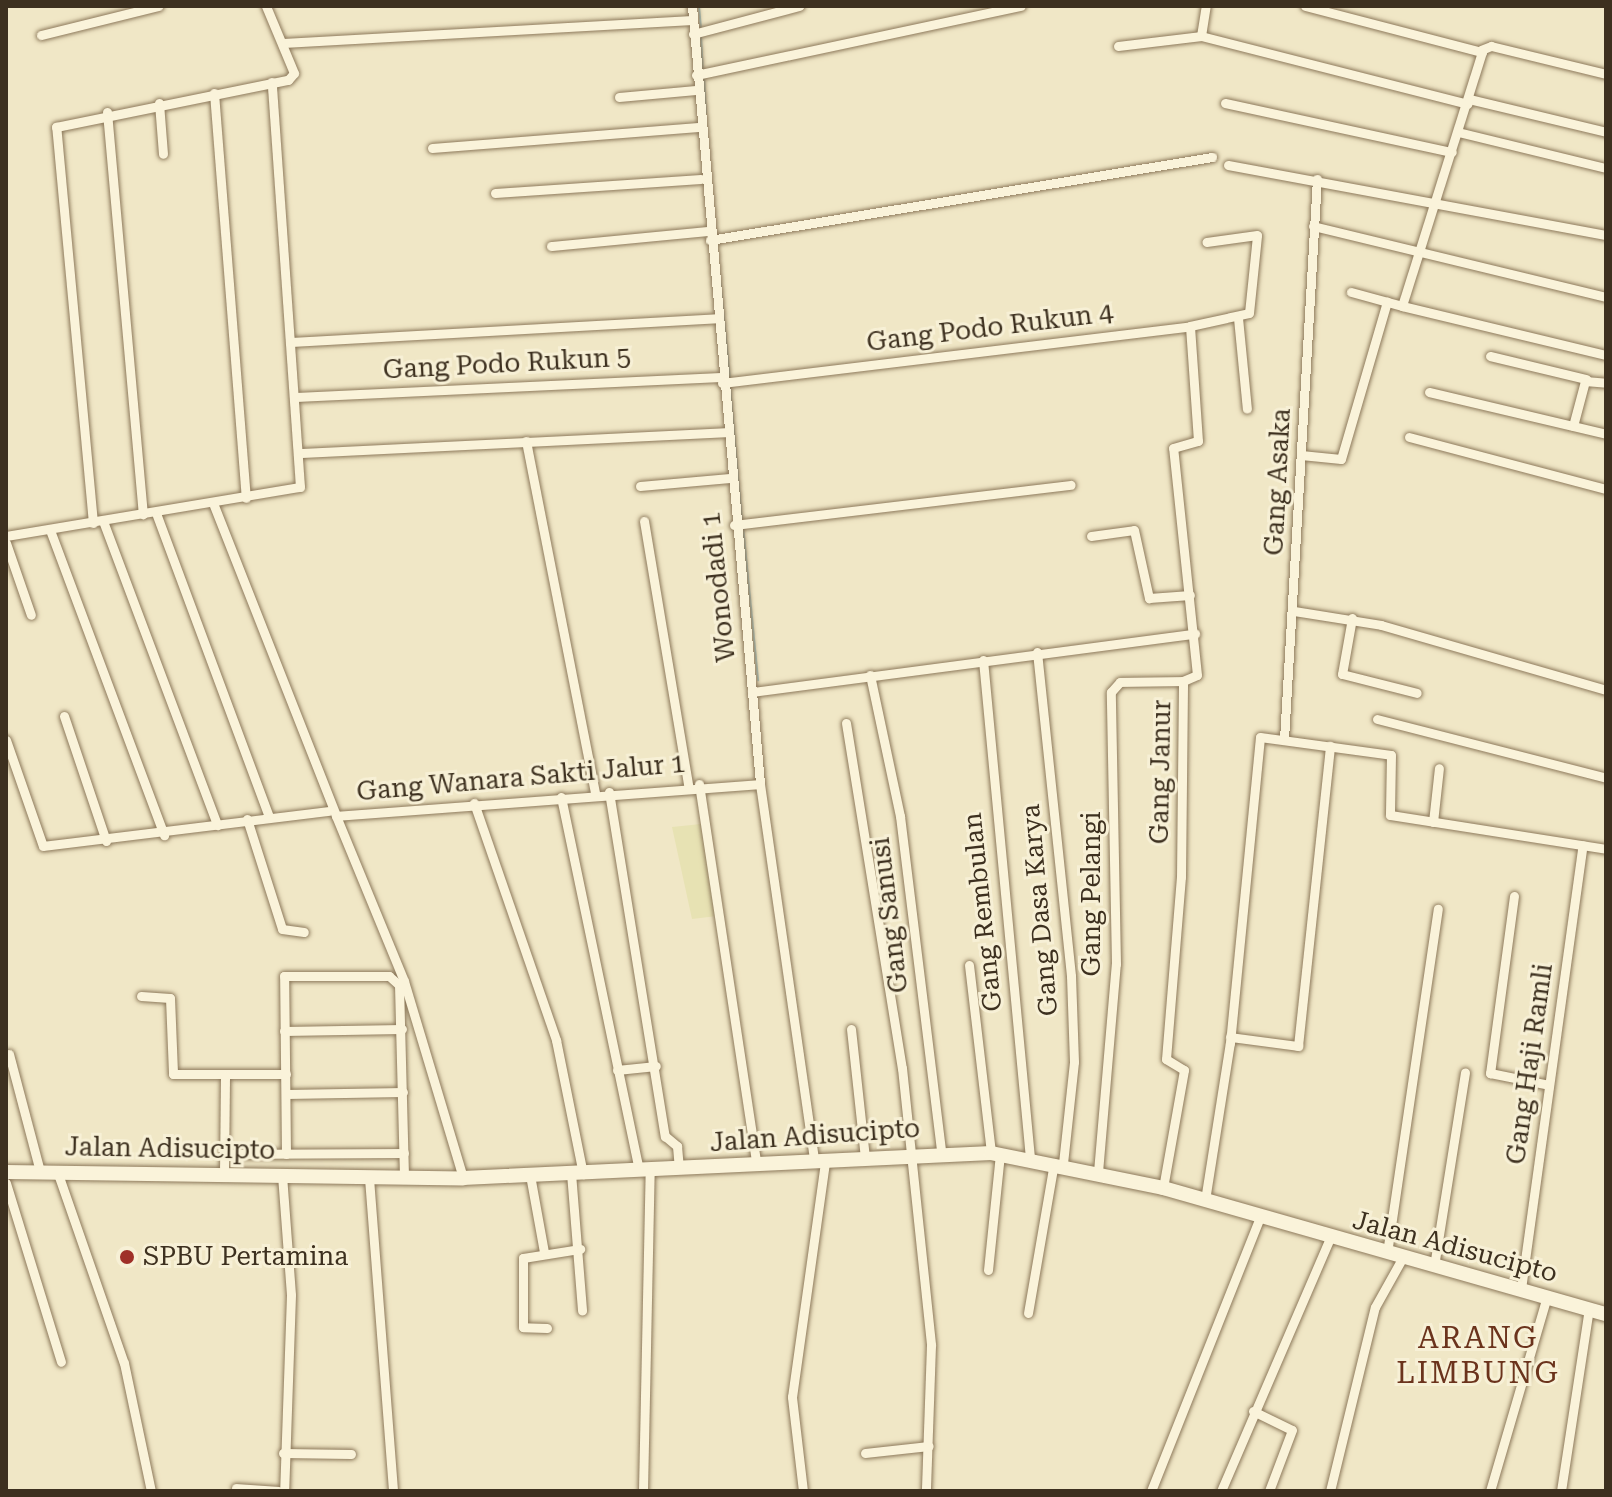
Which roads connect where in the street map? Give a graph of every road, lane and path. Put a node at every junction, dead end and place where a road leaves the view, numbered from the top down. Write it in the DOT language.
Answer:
graph roads {
  1 [pos="158,6"];
  2 [pos="266,6"];
  3 [pos="692,6"];
  4 [pos="799,6"];
  5 [pos="1021,6"];
  6 [pos="1206,6"];
  7 [pos="1305,6"];
  8 [pos="692,20"];
  9 [pos="698,33"];
  10 [pos="41,35"];
  11 [pos="1201,36"];
  12 [pos="283,43"];
  13 [pos="1118,46"];
  14 [pos="1481,50"];
  15 [pos="1606,74"];
  16 [pos="696,75"];
  17 [pos="272,82"];
  18 [pos="696,90"];
  19 [pos="214,93"];
  20 [pos="619,97"];
  21 [pos="1468,102"];
  22 [pos="159,103"];
  23 [pos="1225,103"];
  24 [pos="107,112"];
  25 [pos="698,127"];
  26 [pos="1458,132"];
  27 [pos="1606,132"];
  28 [pos="432,148"];
  29 [pos="1452,152"];
  30 [pos="163,154"];
  31 [pos="1212,157"];
  32 [pos="1228,165"];
  33 [pos="1606,168"];
  34 [pos="701,179"];
  35 [pos="1317,179"];
  36 [pos="495,193"];
  37 [pos="1438,200"];
  38 [pos="1313,226"];
  39 [pos="1606,235"];
  40 [pos="709,237"];
  41 [pos="1206,242"];
  42 [pos="551,246"];
  43 [pos="1419,253"];
  44 [pos="1351,292"];
  45 [pos="1606,297"];
  46 [pos="1387,302"];
  47 [pos="1402,306"];
  48 [pos="717,318"];
  49 [pos="1238,318"];
  50 [pos="1190,326"];
  51 [pos="291,342"];
  52 [pos="1606,355"];
  53 [pos="1490,356"];
  54 [pos="1586,379"];
  55 [pos="722,381"];
  56 [pos="1606,383"];
  57 [pos="1429,392"];
  58 [pos="295,397"];
  59 [pos="1247,409"];
  60 [pos="1573,426"];
  61 [pos="725,432"];
  62 [pos="1606,434"];
  63 [pos="1409,437"];
  64 [pos="526,441"];
  65 [pos="301,453"];
  66 [pos="1301,455"];
  67 [pos="730,478"];
  68 [pos="1071,485"];
  69 [pos="640,486"];
  70 [pos="1606,489"];
  71 [pos="246,498"];
  72 [pos="213,503"];
  73 [pos="156,513"];
  74 [pos="143,514"];
  75 [pos="644,521"];
  76 [pos="98,522"];
  77 [pos="734,525"];
  78 [pos="50,530"];
  79 [pos="6,536"];
  80 [pos="1091,536"];
  81 [pos="6,543"];
  82 [pos="1190,595"];
  83 [pos="1294,611"];
  84 [pos="31,615"];
  85 [pos="1352,618"];
  86 [pos="1195,634"];
  87 [pos="1037,652"];
  88 [pos="983,660"];
  89 [pos="870,675"];
  90 [pos="1183,681"];
  91 [pos="1606,690"];
  92 [pos="752,692"];
  93 [pos="1417,693"];
  94 [pos="64,716"];
  95 [pos="1377,719"];
  96 [pos="846,723"];
  97 [pos="1284,739"];
  98 [pos="6,740"];
  99 [pos="1330,746"];
  100 [pos="1439,768"];
  101 [pos="1606,778"];
  102 [pos="699,784"];
  103 [pos="760,784"];
  104 [pos="688,785"];
  105 [pos="609,792"];
  106 [pos="595,793"];
  107 [pos="561,797"];
  108 [pos="474,803"];
  109 [pos="332,813"];
  110 [pos="269,817"];
  111 [pos="247,819"];
  112 [pos="1433,822"];
  113 [pos="217,825"];
  114 [pos="164,835"];
  115 [pos="106,841"];
  116 [pos="1583,845"];
  117 [pos="1606,849"];
  118 [pos="1514,896"];
  119 [pos="1438,909"];
  120 [pos="304,932"];
  121 [pos="969,965"];
  122 [pos="141,996"];
  123 [pos="402,1029"];
  124 [pos="851,1029"];
  125 [pos="284,1031"];
  126 [pos="1230,1037"];
  127 [pos="9,1054"];
  128 [pos="656,1066"];
  129 [pos="617,1070"];
  130 [pos="1465,1072"];
  131 [pos="286,1074"];
  132 [pos="225,1076"];
  133 [pos="1549,1085"];
  134 [pos="403,1092"];
  135 [pos="286,1094"];
  136 [pos="941,1152"];
  137 [pos="404,1153"];
  138 [pos="224,1154"];
  139 [pos="286,1154"];
  140 [pos="910,1154"];
  141 [pos="996,1154"];
  142 [pos="865,1158"];
  143 [pos="1030,1158"];
  144 [pos="819,1161"];
  145 [pos="1058,1163"];
  146 [pos="757,1166"];
  147 [pos="679,1168"];
  148 [pos="645,1170"];
  149 [pos="40,1171"];
  150 [pos="57,1171"];
  151 [pos="6,1172"];
  152 [pos="1098,1172"];
  153 [pos="224,1173"];
  154 [pos="577,1174"];
  155 [pos="282,1175"];
  156 [pos="530,1175"];
  157 [pos="369,1178"];
  158 [pos="404,1178"];
  159 [pos="463,1178"];
  160 [pos="6,1183"];
  161 [pos="1163,1188"];
  162 [pos="1205,1200"];
  163 [pos="1260,1217"];
  164 [pos="1330,1238"];
  165 [pos="580,1249"];
  166 [pos="544,1252"];
  167 [pos="1387,1253"];
  168 [pos="1403,1257"];
  169 [pos="1434,1266"];
  170 [pos="988,1270"];
  171 [pos="1521,1289"];
  172 [pos="1547,1296"];
  173 [pos="1589,1309"];
  174 [pos="582,1311"];
  175 [pos="1028,1313"];
  176 [pos="1606,1314"];
  177 [pos="547,1328"];
  178 [pos="61,1362"];
  179 [pos="1253,1411"];
  180 [pos="929,1446"];
  181 [pos="283,1453"];
  182 [pos="865,1453"];
  183 [pos="351,1454"];
  184 [pos="236,1488"];
  185 [pos="151,1491"];
  186 [pos="281,1491"];
  187 [pos="393,1491"];
  188 [pos="643,1491"];
  189 [pos="803,1491"];
  190 [pos="926,1491"];
  191 [pos="1151,1491"];
  192 [pos="1221,1491"];
  193 [pos="1269,1491"];
  194 [pos="1330,1491"];
  195 [pos="1490,1491"];
  196 [pos="1561,1491"];
  1 -- 10 [label="street"];
  2 -- 12 [label="street"];
  3 -- 8 [label="street, Wonodadi 1"];
  4 -- 9 [label="street"];
  5 -- 16 [label="street"];
  6 -- 11 [label="street"];
  7 -- 14 [label="street"];
  8 -- 9 [label="street, Wonodadi 1"];
  8 -- 12 [label="street"];
  9 -- 16 [label="street, Wonodadi 1"];
  11 -- 13 [label="street"];
  11 -- 21 [label="street"];
  12 -- 17 [label="street"];
  14 -- 15 [label="street"];
  14 -- 21 [label="street"];
  16 -- 18 [label="street, Wonodadi 1"];
  17 -- 19 [label="street"];
  17 -- 51 [label="street"];
  18 -- 20 [label="street"];
  18 -- 25 [label="street, Wonodadi 1"];
  19 -- 22 [label="street"];
  19 -- 71 [label="street"];
  21 -- 26 [label="street"];
  21 -- 27 [label="street"];
  22 -- 24 [label="street"];
  22 -- 30 [label="street"];
  23 -- 29 [label="street"];
  24 -- 74 [label="street"];
  24 -- 76 [label="street"];
  25 -- 28 [label="street"];
  25 -- 34 [label="street, Wonodadi 1"];
  26 -- 29 [label="street"];
  26 -- 33 [label="street"];
  29 -- 37 [label="street"];
  31 -- 40 [label="street"];
  32 -- 35 [label="street"];
  34 -- 36 [label="street"];
  34 -- 40 [label="street, Wonodadi 1"];
  35 -- 37 [label="street"];
  35 -- 38 [label="street, Gang Asaka"];
  37 -- 39 [label="street"];
  37 -- 43 [label="street"];
  38 -- 43 [label="street"];
  38 -- 66 [label="street, Gang Asaka"];
  40 -- 42 [label="street"];
  40 -- 48 [label="street, Wonodadi 1"];
  41 -- 49 [label="street"];
  43 -- 45 [label="street"];
  43 -- 47 [label="street"];
  44 -- 46 [label="street"];
  46 -- 47 [label="street"];
  46 -- 66 [label="street"];
  47 -- 52 [label="street"];
  48 -- 51 [label="street"];
  48 -- 55 [label="street, Wonodadi 1"];
  49 -- 50 [label="street, Gang Podo Rukun 4"];
  49 -- 59 [label="street"];
  50 -- 55 [label="street, Gang Podo Rukun 4"];
  50 -- 82 [label="street, Gang Janur"];
  51 -- 58 [label="street"];
  53 -- 54 [label="street"];
  54 -- 56 [label="street"];
  54 -- 60 [label="street"];
  55 -- 58 [label="street, Gang Podo Rukun 5"];
  55 -- 61 [label="street, Wonodadi 1"];
  57 -- 60 [label="street"];
  58 -- 65 [label="street"];
  60 -- 62 [label="street"];
  61 -- 64 [label="street"];
  61 -- 67 [label="street, Wonodadi 1"];
  63 -- 70 [label="street"];
  64 -- 65 [label="street"];
  64 -- 106 [label="street"];
  65 -- 71 [label="street"];
  66 -- 83 [label="street, Gang Asaka"];
  67 -- 69 [label="street"];
  67 -- 77 [label="street, Wonodadi 1"];
  68 -- 77 [label="street"];
  71 -- 72 [label="street"];
  72 -- 73 [label="street"];
  72 -- 109 [label="street, Gang Wanara Sakti Jalur 1"];
  73 -- 74 [label="street"];
  73 -- 110 [label="street"];
  74 -- 76 [label="street"];
  75 -- 104 [label="street"];
  76 -- 78 [label="street"];
  76 -- 113 [label="street"];
  77 -- 92 [label="street, Wonodadi 1"];
  78 -- 79 [label="street"];
  78 -- 114 [label="street"];
  80 -- 82 [label="street"];
  81 -- 84 [label="street"];
  82 -- 86 [label="street, Gang Janur"];
  83 -- 85 [label="street"];
  83 -- 97 [label="street, Gang Asaka"];
  85 -- 91 [label="street"];
  85 -- 93 [label="street"];
  86 -- 87 [label="street"];
  86 -- 90 [label="street, Gang Janur"];
  87 -- 88 [label="street"];
  87 -- 145 [label="street, Gang Dasa Karya"];
  88 -- 89 [label="street"];
  88 -- 143 [label="street, Gang Rembulan"];
  89 -- 92 [label="street"];
  89 -- 136 [label="street, Gang Sanusi"];
  90 -- 152 [label="street, Gang Pelangi"];
  90 -- 161 [label="street, Gang Janur"];
  92 -- 103 [label="street, Wonodadi 1"];
  94 -- 115 [label="street"];
  95 -- 101 [label="street"];
  96 -- 140 [label="street"];
  97 -- 99 [label="street"];
  97 -- 126 [label="street"];
  98 -- 115 [label="street"];
  99 -- 112 [label="street"];
  99 -- 126 [label="street"];
  100 -- 112 [label="street"];
  102 -- 103 [label="street, Gang Wanara Sakti Jalur 1"];
  102 -- 104 [label="street, Gang Wanara Sakti Jalur 1"];
  102 -- 146 [label="street"];
  103 -- 144 [label="street, Wonodadi 1"];
  104 -- 105 [label="street, Gang Wanara Sakti Jalur 1"];
  105 -- 106 [label="street, Gang Wanara Sakti Jalur 1"];
  105 -- 128 [label="street"];
  106 -- 107 [label="street, Gang Wanara Sakti Jalur 1"];
  107 -- 108 [label="street, Gang Wanara Sakti Jalur 1"];
  107 -- 129 [label="street"];
  108 -- 109 [label="street, Gang Wanara Sakti Jalur 1"];
  108 -- 154 [label="street"];
  109 -- 110 [label="street"];
  109 -- 159 [label="street"];
  110 -- 111 [label="street"];
  111 -- 113 [label="street"];
  111 -- 120 [label="street"];
  112 -- 116 [label="street"];
  113 -- 114 [label="street"];
  114 -- 115 [label="street"];
  116 -- 117 [label="street"];
  116 -- 133 [label="street, Gang Haji Ramli"];
  118 -- 133 [label="street"];
  119 -- 167 [label="street"];
  121 -- 141 [label="street"];
  122 -- 132 [label="street"];
  123 -- 125 [label="street"];
  123 -- 125 [label="street"];
  123 -- 134 [label="street"];
  124 -- 142 [label="street"];
  125 -- 131 [label="street"];
  126 -- 162 [label="street"];
  127 -- 149 [label="street"];
  128 -- 129 [label="street"];
  128 -- 147 [label="street"];
  129 -- 148 [label="street"];
  130 -- 169 [label="street"];
  131 -- 132 [label="street"];
  131 -- 135 [label="street"];
  132 -- 138 [label="street"];
  133 -- 171 [label="street, Gang Haji Ramli"];
  134 -- 135 [label="street"];
  134 -- 137 [label="street"];
  135 -- 139 [label="street"];
  136 -- 140 [label="main road, Jalan Adisucipto"];
  136 -- 141 [label="main road, Jalan Adisucipto"];
  137 -- 139 [label="street"];
  137 -- 158 [label="street"];
  138 -- 139 [label="street"];
  138 -- 153 [label="street"];
  140 -- 142 [label="main road, Jalan Adisucipto"];
  140 -- 180 [label="street"];
  141 -- 143 [label="main road, Jalan Adisucipto"];
  141 -- 170 [label="street"];
  142 -- 144 [label="main road, Jalan Adisucipto"];
  143 -- 145 [label="main road, Jalan Adisucipto"];
  144 -- 146 [label="main road, Jalan Adisucipto"];
  144 -- 189 [label="street, Wonodadi 1"];
  145 -- 152 [label="main road, Jalan Adisucipto"];
  145 -- 175 [label="street, Gang Dasa Karya"];
  146 -- 147 [label="main road, Jalan Adisucipto"];
  147 -- 148 [label="main road, Jalan Adisucipto"];
  148 -- 154 [label="main road, Jalan Adisucipto"];
  148 -- 188 [label="street"];
  149 -- 150 [label="main road, Jalan Adisucipto"];
  149 -- 151 [label="main road, Jalan Adisucipto"];
  150 -- 153 [label="main road, Jalan Adisucipto"];
  150 -- 185 [label="street"];
  152 -- 161 [label="main road, Jalan Adisucipto"];
  153 -- 155 [label="main road, Jalan Adisucipto"];
  154 -- 156 [label="main road, Jalan Adisucipto"];
  154 -- 165 [label="street"];
  155 -- 157 [label="main road, Jalan Adisucipto"];
  155 -- 181 [label="street"];
  156 -- 159 [label="main road, Jalan Adisucipto"];
  156 -- 166 [label="street"];
  157 -- 158 [label="main road, Jalan Adisucipto"];
  157 -- 187 [label="street"];
  158 -- 159 [label="main road, Jalan Adisucipto"];
  160 -- 178 [label="street"];
  161 -- 162 [label="main road, Jalan Adisucipto"];
  162 -- 163 [label="main road, Jalan Adisucipto"];
  163 -- 164 [label="main road, Jalan Adisucipto"];
  163 -- 191 [label="street"];
  164 -- 167 [label="main road, Jalan Adisucipto"];
  164 -- 179 [label="street"];
  165 -- 166 [label="street"];
  165 -- 174 [label="street"];
  166 -- 177 [label="street"];
  167 -- 168 [label="main road, Jalan Adisucipto"];
  168 -- 169 [label="main road, Jalan Adisucipto"];
  168 -- 194 [label="street"];
  169 -- 171 [label="main road, Jalan Adisucipto"];
  171 -- 172 [label="main road, Jalan Adisucipto"];
  172 -- 173 [label="main road, Jalan Adisucipto"];
  172 -- 195 [label="street"];
  173 -- 176 [label="main road, Jalan Adisucipto"];
  173 -- 196 [label="street"];
  179 -- 192 [label="street"];
  179 -- 193 [label="street"];
  180 -- 182 [label="street"];
  180 -- 190 [label="street"];
  181 -- 183 [label="street"];
  181 -- 186 [label="street"];
  184 -- 186 [label="street"];
}
